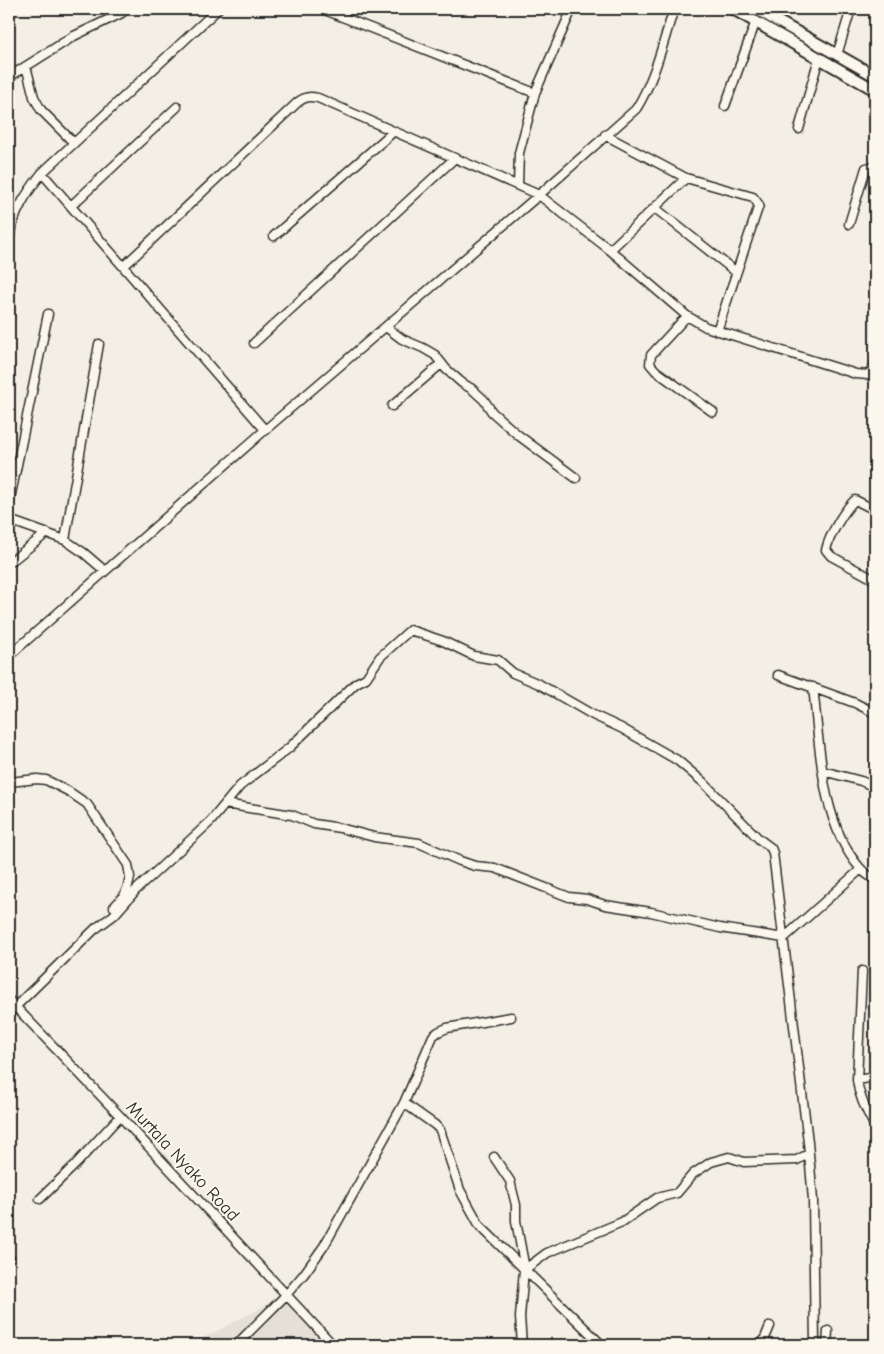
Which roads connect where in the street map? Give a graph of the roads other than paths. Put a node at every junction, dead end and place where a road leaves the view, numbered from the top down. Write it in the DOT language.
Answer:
graph roads {
  1 [pos="218,9"];
  2 [pos="322,9"];
  3 [pos="572,9"];
  4 [pos="674,9"];
  5 [pos="733,9"];
  6 [pos="757,9"];
  7 [pos="850,9"];
  8 [pos="122,13"];
  9 [pos="756,22"];
  10 [pos="837,55"];
  11 [pos="819,58"];
  12 [pos="26,66"];
  13 [pos="875,76"];
  14 [pos="9,77"];
  15 [pos="875,90"];
  16 [pos="535,93"];
  17 [pos="725,106"];
  18 [pos="177,107"];
  19 [pos="799,129"];
  20 [pos="393,132"];
  21 [pos="605,135"];
  22 [pos="74,142"];
  23 [pos="455,158"];
  24 [pos="875,166"];
  25 [pos="42,173"];
  26 [pos="686,178"];
  27 [pos="518,185"];
  28 [pos="539,195"];
  29 [pos="71,206"];
  30 [pos="655,208"];
  31 [pos="849,224"];
  32 [pos="274,236"];
  33 [pos="9,239"];
  34 [pos="610,250"];
  35 [pos="124,266"];
  36 [pos="736,272"];
  37 [pos="48,314"];
  38 [pos="687,316"];
  39 [pos="386,326"];
  40 [pos="717,331"];
  41 [pos="254,343"];
  42 [pos="99,344"];
  43 [pos="441,364"];
  44 [pos="875,366"];
  45 [pos="392,406"];
  46 [pos="713,412"];
  47 [pos="265,430"];
  48 [pos="576,478"];
  49 [pos="9,504"];
  50 [pos="875,510"];
  51 [pos="9,520"];
  52 [pos="47,533"];
  53 [pos="65,540"];
  54 [pos="9,563"];
  55 [pos="105,571"];
  56 [pos="875,580"];
  57 [pos="9,656"];
  58 [pos="778,675"];
  59 [pos="813,688"];
  60 [pos="875,713"];
  61 [pos="823,771"];
  62 [pos="9,782"];
  63 [pos="875,787"];
  64 [pos="225,804"];
  65 [pos="861,869"];
  66 [pos="875,880"];
  67 [pos="95,929"];
  68 [pos="784,938"];
  69 [pos="862,971"];
  70 [pos="9,1000"];
  71 [pos="15,1006"];
  72 [pos="9,1012"];
  73 [pos="511,1017"];
  74 [pos="875,1077"];
  75 [pos="857,1080"];
  76 [pos="404,1103"];
  77 [pos="120,1116"];
  78 [pos="875,1127"];
  79 [pos="808,1154"];
  80 [pos="494,1157"];
  81 [pos="40,1199"];
  82 [pos="525,1269"];
  83 [pos="286,1295"];
  84 [pos="770,1326"];
  85 [pos="828,1331"];
  86 [pos="236,1345"];
  87 [pos="333,1345"];
  88 [pos="522,1345"];
  89 [pos="602,1345"];
  90 [pos="762,1345"];
  91 [pos="815,1345"];
  92 [pos="827,1345"];
  1 -- 22 [label="street"];
  2 -- 16 [label="street"];
  3 -- 16 [label="street"];
  4 -- 21 [label="street"];
  5 -- 9 [label="main road"];
  6 -- 10 [label="main road"];
  7 -- 10 [label="street"];
  8 -- 12 [label="street"];
  9 -- 11 [label="main road"];
  9 -- 17 [label="street"];
  10 -- 13 [label="main road"];
  11 -- 15 [label="main road"];
  11 -- 19 [label="street"];
  12 -- 14 [label="street"];
  12 -- 22 [label="street"];
  16 -- 27 [label="street"];
  18 -- 29 [label="street"];
  20 -- 23 [label="street"];
  20 -- 32 [label="street"];
  20 -- 35 [label="street"];
  21 -- 26 [label="street"];
  21 -- 28 [label="street"];
  22 -- 25 [label="street"];
  23 -- 27 [label="street"];
  23 -- 41 [label="street"];
  24 -- 31 [label="street"];
  25 -- 29 [label="street"];
  25 -- 33 [label="street"];
  26 -- 30 [label="street"];
  26 -- 36 [label="street"];
  27 -- 28 [label="street"];
  28 -- 34 [label="street"];
  28 -- 39 [label="street"];
  29 -- 35 [label="street"];
  30 -- 34 [label="street"];
  30 -- 36 [label="street"];
  34 -- 38 [label="street"];
  35 -- 47 [label="street"];
  36 -- 40 [label="street"];
  37 -- 49 [label="street"];
  38 -- 40 [label="street"];
  38 -- 46 [label="street"];
  39 -- 43 [label="street"];
  39 -- 47 [label="street"];
  40 -- 44 [label="street"];
  42 -- 53 [label="street"];
  43 -- 45 [label="street"];
  43 -- 48 [label="street"];
  47 -- 55 [label="street"];
  50 -- 56 [label="street"];
  51 -- 52 [label="street"];
  52 -- 53 [label="street"];
  52 -- 54 [label="street"];
  53 -- 55 [label="street"];
  55 -- 57 [label="street"];
  58 -- 59 [label="street"];
  59 -- 60 [label="street"];
  59 -- 61 [label="street"];
  61 -- 63 [label="street"];
  61 -- 65 [label="street"];
  62 -- 67 [label="street"];
  64 -- 67 [label="street"];
  64 -- 68 [label="street"];
  64 -- 68 [label="street"];
  65 -- 66 [label="street"];
  65 -- 68 [label="street"];
  67 -- 71 [label="street"];
  68 -- 79 [label="street"];
  69 -- 75 [label="street"];
  70 -- 71 [label="street, Murtala Nyako Road"];
  71 -- 72 [label="street"];
  71 -- 77 [label="street, Murtala Nyako Road"];
  73 -- 76 [label="street"];
  74 -- 75 [label="street"];
  75 -- 78 [label="street"];
  76 -- 82 [label="street"];
  76 -- 83 [label="street"];
  77 -- 81 [label="street"];
  77 -- 83 [label="street, Murtala Nyako Road"];
  79 -- 82 [label="street"];
  79 -- 91 [label="street"];
  80 -- 82 [label="street"];
  82 -- 88 [label="street"];
  82 -- 89 [label="street"];
  83 -- 86 [label="street"];
  83 -- 87 [label="street, Murtala Nyako Road"];
  84 -- 90 [label="street"];
  85 -- 92 [label="street"];
}
